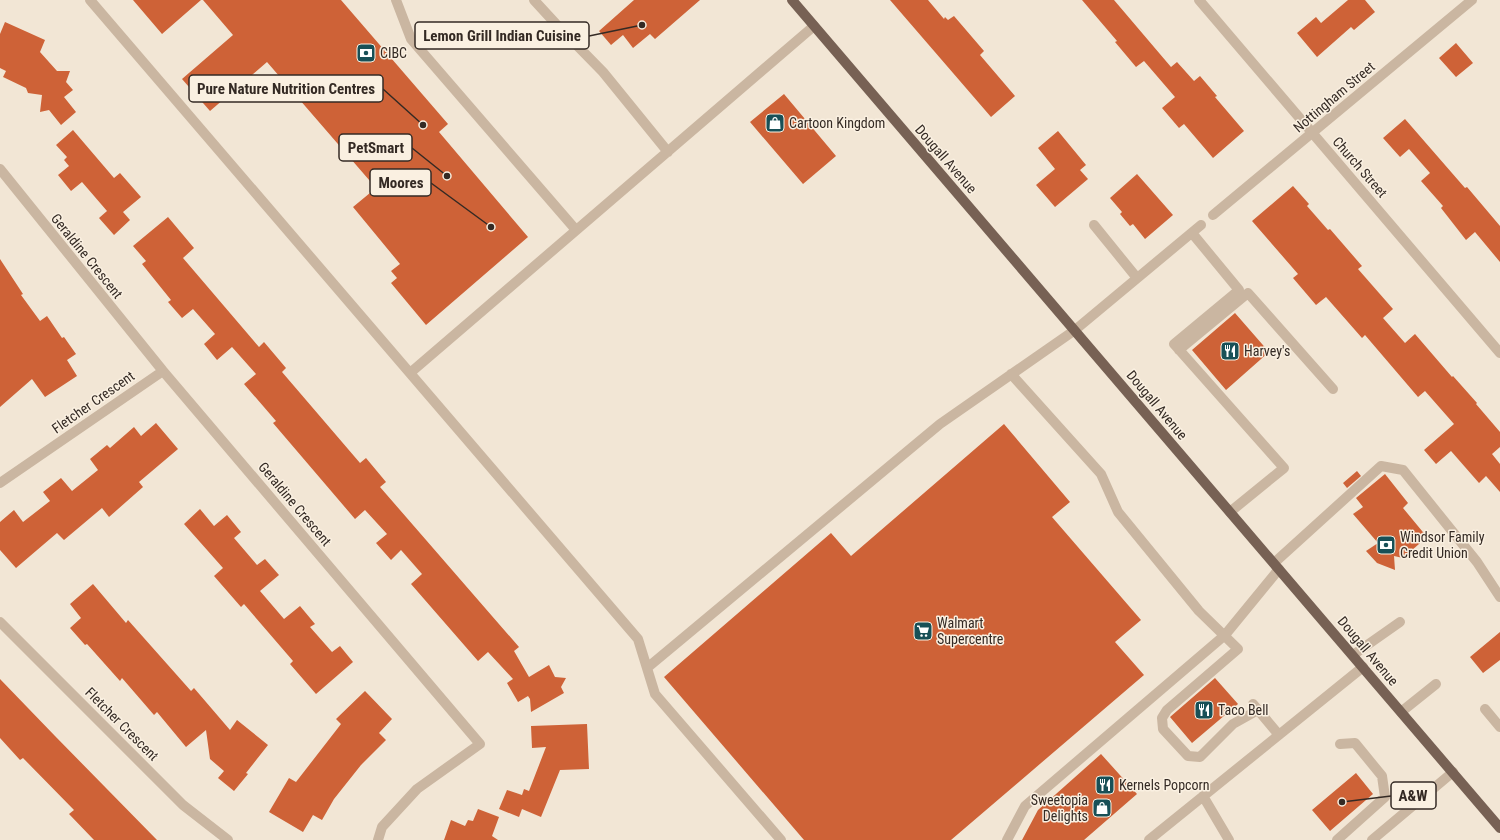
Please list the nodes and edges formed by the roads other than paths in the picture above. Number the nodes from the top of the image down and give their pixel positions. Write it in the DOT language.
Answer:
graph roads {
  1 [pos="90,0"];
  2 [pos="396,0"];
  3 [pos="534,0"];
  4 [pos="792,0"];
  5 [pos="1199,0"];
  6 [pos="1472,0"];
  7 [pos="814,26"];
  8 [pos="1312,133"];
  9 [pos="668,152"];
  10 [pos="0,169"];
  11 [pos="1214,214"];
  12 [pos="1094,225"];
  13 [pos="1201,225"];
  14 [pos="576,230"];
  15 [pos="1192,233"];
  16 [pos="1137,278"];
  17 [pos="1075,330"];
  18 [pos="1179,350"];
  19 [pos="1500,353"];
  20 [pos="162,371"];
  21 [pos="410,373"];
  22 [pos="1012,374"];
  23 [pos="1333,389"];
  24 [pos="0,483"];
  25 [pos="1230,512"];
  26 [pos="1276,566"];
  27 [pos="1500,597"];
  28 [pos="0,622"];
  29 [pos="1400,622"];
  30 [pos="1225,635"];
  31 [pos="1353,655"];
  32 [pos="1363,667"];
  33 [pos="647,668"];
  34 [pos="1436,684"];
  35 [pos="1484,709"];
  36 [pos="1401,712"];
  37 [pos="1500,727"];
  38 [pos="1279,735"];
  39 [pos="1340,744"];
  40 [pos="1453,772"];
  41 [pos="1203,796"];
  42 [pos="1499,825"];
  43 [pos="1383,836"];
  44 [pos="228,840"];
  45 [pos="378,840"];
  46 [pos="781,840"];
  47 [pos="1006,840"];
  48 [pos="1149,840"];
  49 [pos="1229,840"];
  50 [pos="1337,840"];
  51 [pos="1372,840"];
  1 -- 21 [label="street"];
  2 -- 14 [label="street"];
  3 -- 9 [label="street"];
  4 -- 7 [label="main road, Dougall Avenue"];
  5 -- 8 [label="street, Church Street"];
  6 -- 8 [label="street, Nottingham Street"];
  7 -- 9 [label="street"];
  7 -- 17 [label="main road, Dougall Avenue"];
  8 -- 11 [label="street, Nottingham Street"];
  8 -- 19 [label="street, Church Street"];
  9 -- 14 [label="street"];
  10 -- 20 [label="street, Geraldine Crescent"];
  12 -- 16 [label="street"];
  13 -- 15 [label="street"];
  14 -- 21 [label="street"];
  15 -- 16 [label="street"];
  15 -- 18 [label="street"];
  16 -- 17 [label="street"];
  17 -- 22 [label="street"];
  17 -- 25 [label="main road, Dougall Avenue"];
  18 -- 23 [label="street"];
  18 -- 25 [label="street"];
  20 -- 24 [label="street, Fletcher Crescent"];
  20 -- 45 [label="street, Geraldine Crescent"];
  21 -- 33 [label="street"];
  22 -- 30 [label="street"];
  22 -- 33 [label="street"];
  25 -- 26 [label="main road, Dougall Avenue"];
  26 -- 27 [label="street"];
  26 -- 30 [label="street"];
  26 -- 31 [label="main road, Dougall Avenue"];
  28 -- 44 [label="street, Fletcher Crescent"];
  29 -- 31 [label="street"];
  30 -- 38 [label="street"];
  30 -- 47 [label="street"];
  31 -- 32 [label="main road, Dougall Avenue"];
  32 -- 36 [label="main road, Dougall Avenue"];
  32 -- 38 [label="street"];
  33 -- 46 [label="street"];
  34 -- 36 [label="street"];
  35 -- 37 [label="street"];
  36 -- 40 [label="main road, Dougall Avenue"];
  38 -- 41 [label="street"];
  39 -- 50 [label="street"];
  40 -- 42 [label="main road, Dougall Avenue"];
  40 -- 43 [label="street"];
  41 -- 48 [label="street"];
  41 -- 49 [label="street"];
  43 -- 51 [label="street"];
}
